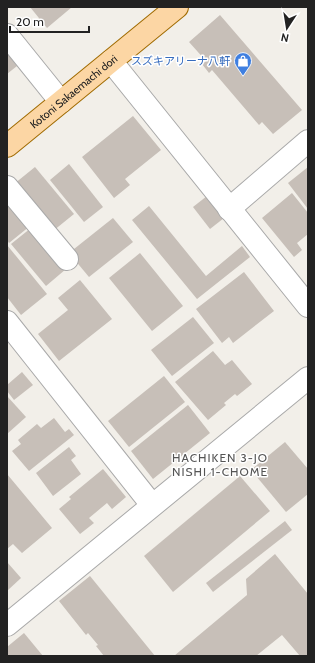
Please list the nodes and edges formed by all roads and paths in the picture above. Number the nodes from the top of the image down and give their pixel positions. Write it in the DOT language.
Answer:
graph roads {
  1 [pos="177,7"];
  2 [pos="7,35"];
  3 [pos="111,61"];
  4 [pos="61,102"];
  5 [pos="308,141"];
  6 [pos="7,146"];
  7 [pos="7,187"];
  8 [pos="229,209"];
  9 [pos="67,259"];
  10 [pos="308,306"];
  11 [pos="7,322"];
  12 [pos="308,378"];
  13 [pos="152,505"];
  14 [pos="7,625"];
  1 -- 3 [label="main road, Kotoni Sakaemachi dori"];
  2 -- 4 [label="street"];
  3 -- 4 [label="main road, Kotoni Sakaemachi dori"];
  3 -- 8 [label="street"];
  4 -- 6 [label="main road, Kotoni Sakaemachi dori"];
  5 -- 8 [label="street"];
  7 -- 9 [label="street"];
  8 -- 10 [label="street"];
  11 -- 13 [label="street"];
  12 -- 13 [label="street"];
  13 -- 14 [label="street"];
}
